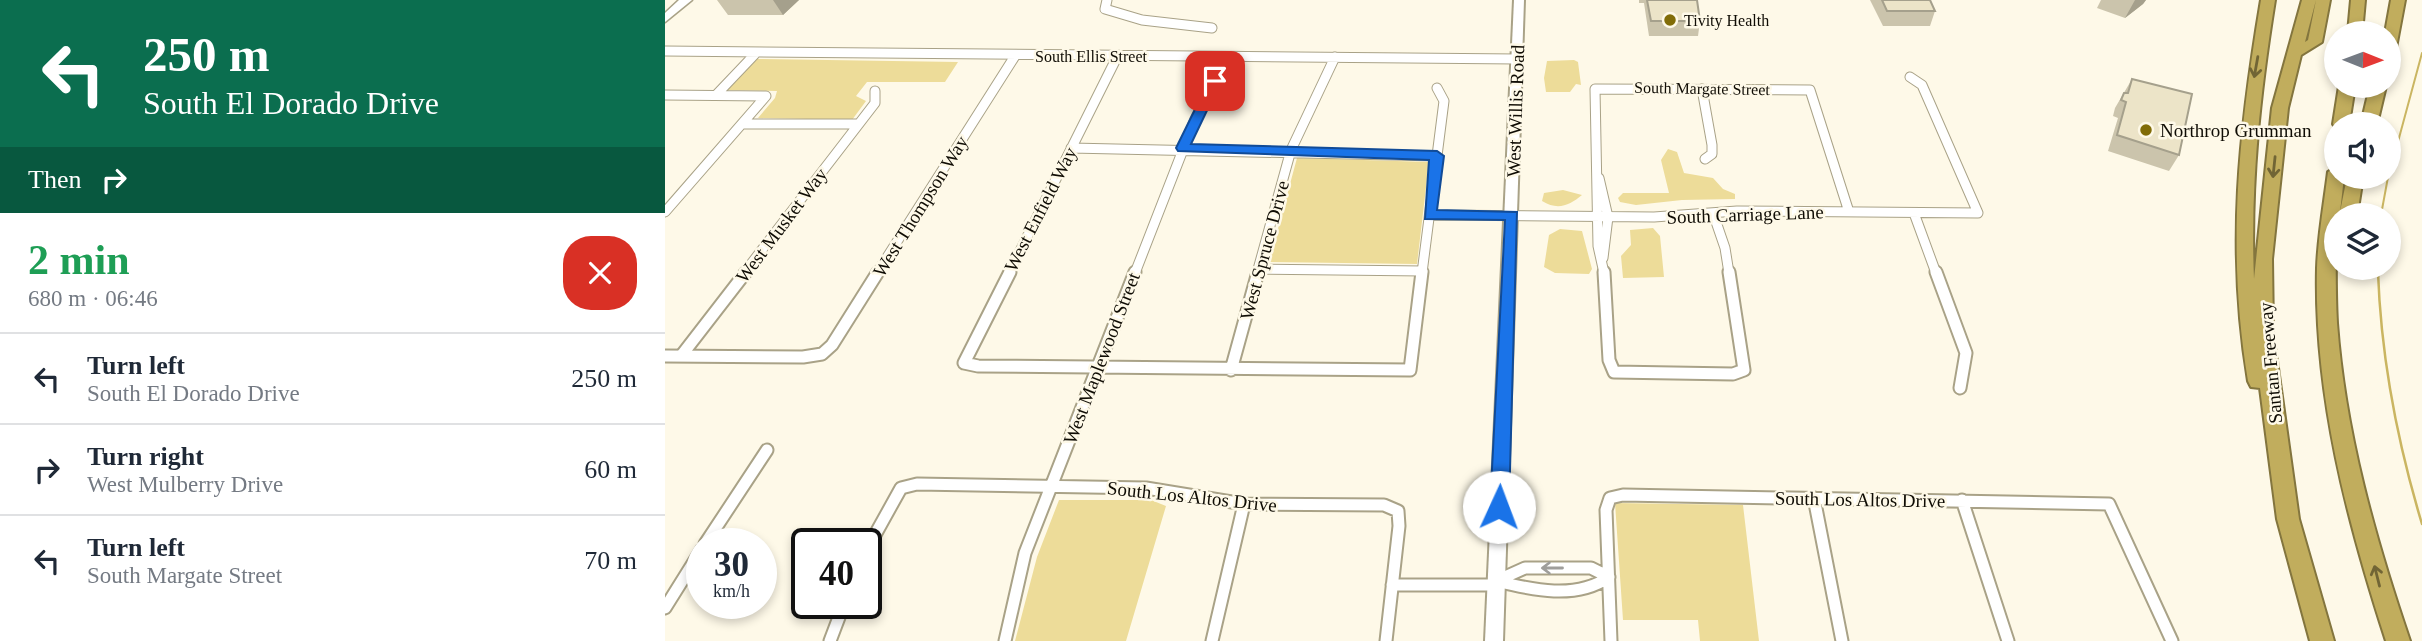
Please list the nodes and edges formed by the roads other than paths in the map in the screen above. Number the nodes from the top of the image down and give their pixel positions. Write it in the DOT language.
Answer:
graph roads {
  1 [pos="673,0"];
  2 [pos="686,0"];
  3 [pos="1107,0"];
  4 [pos="1519,0"];
  5 [pos="2268,0"];
  6 [pos="2309,0"];
  7 [pos="2323,0"];
  8 [pos="2349,0"];
  9 [pos="2358,0"];
  10 [pos="2398,0"];
  11 [pos="665,8"];
  12 [pos="665,19"];
  13 [pos="2353,21"];
  14 [pos="2356,21"];
  15 [pos="2394,21"];
  16 [pos="1212,28"];
  17 [pos="665,51"];
  18 [pos="757,52"];
  19 [pos="2297,52"];
  20 [pos="1118,55"];
  21 [pos="1014,56"];
  22 [pos="1335,57"];
  23 [pos="1517,59"];
  24 [pos="1910,77"];
  25 [pos="1215,81"];
  26 [pos="1437,88"];
  27 [pos="1702,89"];
  28 [pos="874,91"];
  29 [pos="717,94"];
  30 [pos="665,95"];
  31 [pos="744,124"];
  32 [pos="858,124"];
  33 [pos="1071,148"];
  34 [pos="1183,148"];
  35 [pos="1290,150"];
  36 [pos="1437,156"];
  37 [pos="1705,159"];
  38 [pos="2334,189"];
  39 [pos="665,212"];
  40 [pos="1850,212"];
  41 [pos="1713,213"];
  42 [pos="1914,213"];
  43 [pos="1430,215"];
  44 [pos="1512,215"];
  45 [pos="1602,217"];
  46 [pos="1258,269"];
  47 [pos="1423,271"];
  48 [pos="2338,280"];
  49 [pos="665,356"];
  50 [pos="681,356"];
  51 [pos="1098,367"];
  52 [pos="2333,368"];
  53 [pos="1231,370"];
  54 [pos="1960,388"];
  55 [pos="767,450"];
  56 [pos="1051,486"];
  57 [pos="1814,498"];
  58 [pos="1962,500"];
  59 [pos="1244,505"];
  60 [pos="2288,519"];
  61 [pos="716,528"];
  62 [pos="877,528"];
  63 [pos="686,575"];
  64 [pos="1609,577"];
  65 [pos="1496,583"];
  66 [pos="1392,584"];
  67 [pos="665,608"];
  68 [pos="838,619"];
  69 [pos="830,641"];
  70 [pos="1005,641"];
  71 [pos="1212,641"];
  72 [pos="1386,641"];
  73 [pos="1494,641"];
  74 [pos="1611,641"];
  75 [pos="1842,641"];
  76 [pos="2007,641"];
  77 [pos="2172,641"];
  78 [pos="2322,641"];
  79 [pos="2398,641"];
  1 -- 11 [label="main road"];
  2 -- 12 [label="main road"];
  3 -- 16 [label="street"];
  4 -- 23 [label="street, West Willis Road"];
  5 -- 60 [label="highway, one-way"];
  6 -- 19 [label="highway, Santan Freeway"];
  7 -- 19 [label="highway"];
  8 -- 13 [label="highway"];
  9 -- 14 [label="highway"];
  10 -- 15 [label="highway"];
  17 -- 18 [label="street, South Ellis Street"];
  18 -- 21 [label="street, South Ellis Street"];
  18 -- 29 [label="street"];
  19 -- 60 [label="highway, Santan Freeway, one-way"];
  20 -- 21 [label="street, South Ellis Street"];
  20 -- 22 [label="street, South Ellis Street"];
  20 -- 33 [label="street, West Enfield Way"];
  21 -- 50 [label="street, West Thompson Way"];
  22 -- 23 [label="street, South Ellis Street"];
  22 -- 35 [label="street, West Spruce Drive"];
  23 -- 44 [label="street, West Willis Road"];
  24 -- 42 [label="street, South Carriage Lane"];
  25 -- 34 [label="street, West Maplewood Street"];
  26 -- 36 [label="street"];
  27 -- 37 [label="street"];
  27 -- 40 [label="street, South Margate Street"];
  27 -- 45 [label="street, South Margate Street"];
  28 -- 32 [label="street, West Musket Way"];
  29 -- 30 [label="street"];
  29 -- 31 [label="street"];
  31 -- 32 [label="street"];
  31 -- 39 [label="street"];
  32 -- 50 [label="street, West Musket Way"];
  33 -- 34 [label="street"];
  33 -- 51 [label="street, West Enfield Way"];
  34 -- 35 [label="street"];
  34 -- 51 [label="street, West Maplewood Street"];
  35 -- 36 [label="street"];
  35 -- 46 [label="street, West Spruce Drive"];
  36 -- 43 [label="street"];
  38 -- 52 [label="highway"];
  40 -- 41 [label="street, South Carriage Lane"];
  40 -- 42 [label="street, South Carriage Lane"];
  41 -- 45 [label="street, South Carriage Lane"];
  41 -- 45 [label="street"];
  42 -- 54 [label="street"];
  43 -- 44 [label="street, South Carriage Lane"];
  43 -- 47 [label="street"];
  44 -- 45 [label="street, South Carriage Lane"];
  44 -- 65 [label="street, West Willis Road"];
  46 -- 47 [label="street"];
  46 -- 53 [label="street, West Spruce Drive"];
  47 -- 53 [label="street"];
  48 -- 52 [label="highway"];
  49 -- 50 [label="street"];
  51 -- 53 [label="street"];
  51 -- 56 [label="street, West Maplewood Street"];
  79 -- 52 [label="highway, one-way"];
  55 -- 61 [label="street"];
  56 -- 59 [label="street, South Los Altos Drive"];
  56 -- 62 [label="street, South Los Altos Drive"];
  56 -- 70 [label="street, West Maplewood Street"];
  57 -- 58 [label="street, South Los Altos Drive"];
  57 -- 64 [label="street, South Los Altos Drive"];
  57 -- 75 [label="street"];
  58 -- 76 [label="street"];
  58 -- 77 [label="street, South Los Altos Drive"];
  59 -- 66 [label="street, South Los Altos Drive"];
  59 -- 71 [label="street"];
  60 -- 78 [label="highway, Santan Freeway"];
  63 -- 67 [label="street"];
  64 -- 65 [label="street"];
  64 -- 65 [label="street, one-way"];
  64 -- 74 [label="street"];
  65 -- 66 [label="street"];
  65 -- 73 [label="street, West Willis Road"];
  66 -- 72 [label="street"];
  68 -- 69 [label="street"];
}
